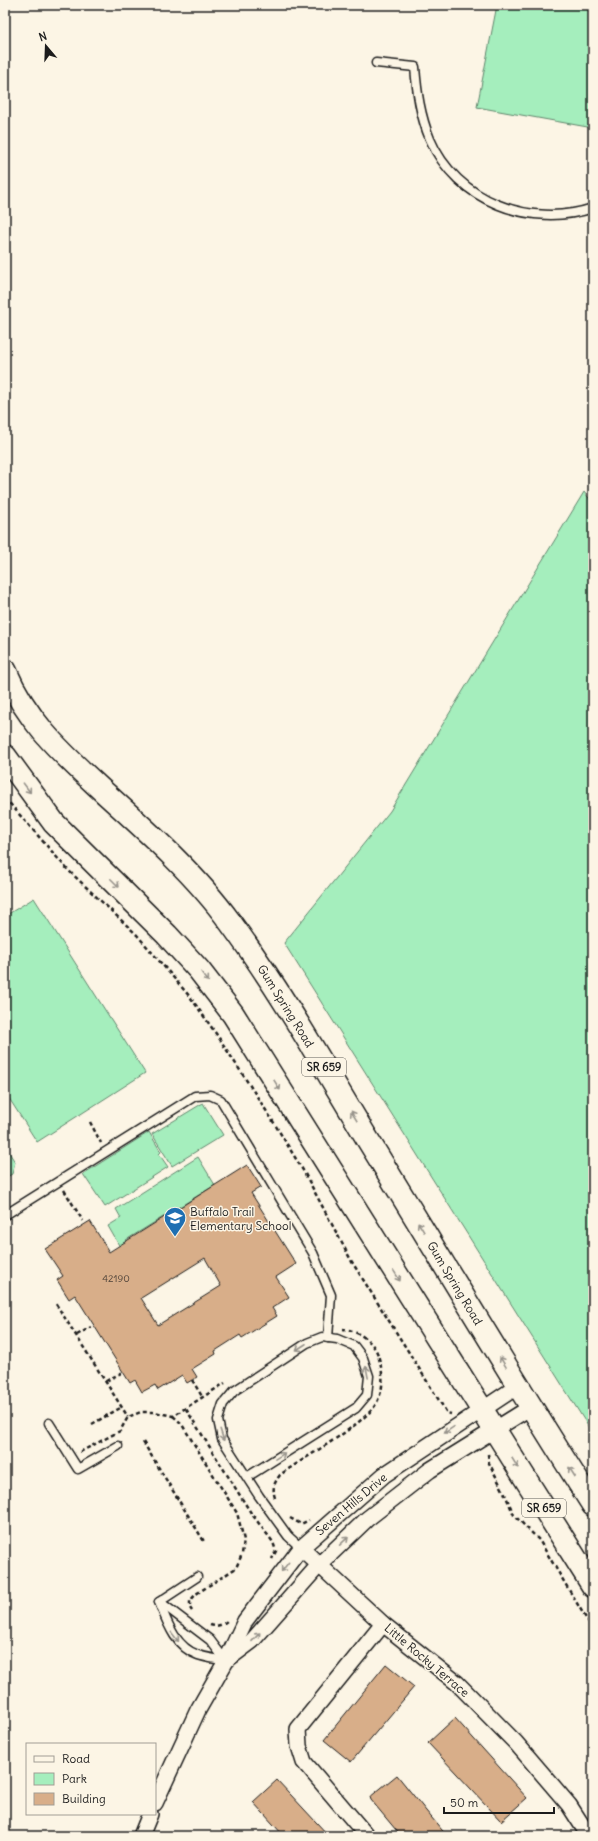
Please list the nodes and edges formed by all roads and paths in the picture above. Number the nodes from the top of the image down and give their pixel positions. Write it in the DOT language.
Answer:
graph roads {
  1 [pos="376,63"];
  2 [pos="593,208"];
  3 [pos="5,670"];
  4 [pos="5,756"];
  5 [pos="5,798"];
  6 [pos="90,1122"];
  7 [pos="106,1151"];
  8 [pos="58,1181"];
  9 [pos="5,1215"];
  10 [pos="83,1221"];
  11 [pos="56,1304"];
  12 [pos="91,1327"];
  13 [pos="77,1335"];
  14 [pos="328,1338"];
  15 [pos="123,1372"];
  16 [pos="192,1380"];
  17 [pos="106,1381"];
  18 [pos="518,1386"];
  19 [pos="203,1398"];
  20 [pos="122,1407"];
  21 [pos="531,1408"];
  22 [pos="482,1410"];
  23 [pos="173,1416"];
  24 [pos="128,1417"];
  25 [pos="462,1422"];
  26 [pos="49,1423"];
  27 [pos="92,1424"];
  28 [pos="486,1435"];
  29 [pos="143,1442"];
  30 [pos="118,1446"];
  31 [pos="80,1452"];
  32 [pos="247,1477"];
  33 [pos="593,1505"];
  34 [pos="205,1543"];
  35 [pos="301,1548"];
  36 [pos="272,1561"];
  37 [pos="319,1565"];
  38 [pos="197,1577"];
  39 [pos="593,1586"];
  40 [pos="159,1602"];
  41 [pos="192,1613"];
  42 [pos="232,1616"];
  43 [pos="204,1622"];
  44 [pos="383,1624"];
  45 [pos="593,1630"];
  46 [pos="226,1661"];
  47 [pos="156,1801"];
  48 [pos="150,1815"];
  49 [pos="141,1836"];
  50 [pos="367,1836"];
  51 [pos="590,1836"];
  1 -- 2 [label="lane"];
  18 -- 3 [label="main road, Gum Spring Road / SR 659, one-way"];
  4 -- 22 [label="main road, SR 659, one-way"];
  5 -- 25 [label="path"];
  6 -- 7 [label="path"];
  7 -- 8 [label="lane"];
  7 -- 14 [label="lane"];
  8 -- 9 [label="lane"];
  8 -- 10 [label="path"];
  11 -- 13 [label="path"];
  12 -- 13 [label="path"];
  13 -- 17 [label="path"];
  14 -- 32 [label="lane, one-way"];
  32 -- 14 [label="lane, one-way"];
  15 -- 17 [label="path"];
  16 -- 19 [label="path"];
  17 -- 20 [label="path"];
  18 -- 21 [label="main road, Gum Spring Road / SR 659"];
  18 -- 22 [label="street, Seven Hills Drive"];
  20 -- 24 [label="path"];
  20 -- 27 [label="path"];
  21 -- 28 [label="street, Seven Hills Drive"];
  33 -- 21 [label="main road, Gum Spring Road / SR 659, one-way"];
  22 -- 25 [label="street, Seven Hills Drive"];
  22 -- 28 [label="main road, SR 659"];
  23 -- 24 [label="path"];
  23 -- 36 [label="path"];
  23 -- 41 [label="path"];
  24 -- 31 [label="path"];
  25 -- 35 [label="street, Seven Hills Drive, one-way"];
  26 -- 30 [label="lane"];
  37 -- 28 [label="street, Seven Hills Drive, one-way"];
  28 -- 39 [label="main road, SR 659, one-way"];
  28 -- 45 [label="path"];
  29 -- 34 [label="path"];
  32 -- 35 [label="lane"];
  35 -- 37 [label="street, Little Rocky Terrace"];
  35 -- 46 [label="street, Seven Hills Drive, one-way"];
  37 -- 44 [label="street, Little Rocky Terrace"];
  46 -- 37 [label="street, Seven Hills Drive, one-way"];
  38 -- 40 [label="lane"];
  40 -- 46 [label="lane"];
  40 -- 46 [label="lane, one-way"];
  42 -- 43 [label="path"];
  44 -- 50 [label="street"];
  44 -- 51 [label="street, Little Rocky Terrace"];
  46 -- 47 [label="street, Seven Hills Drive"];
  48 -- 49 [label="street"];
}
